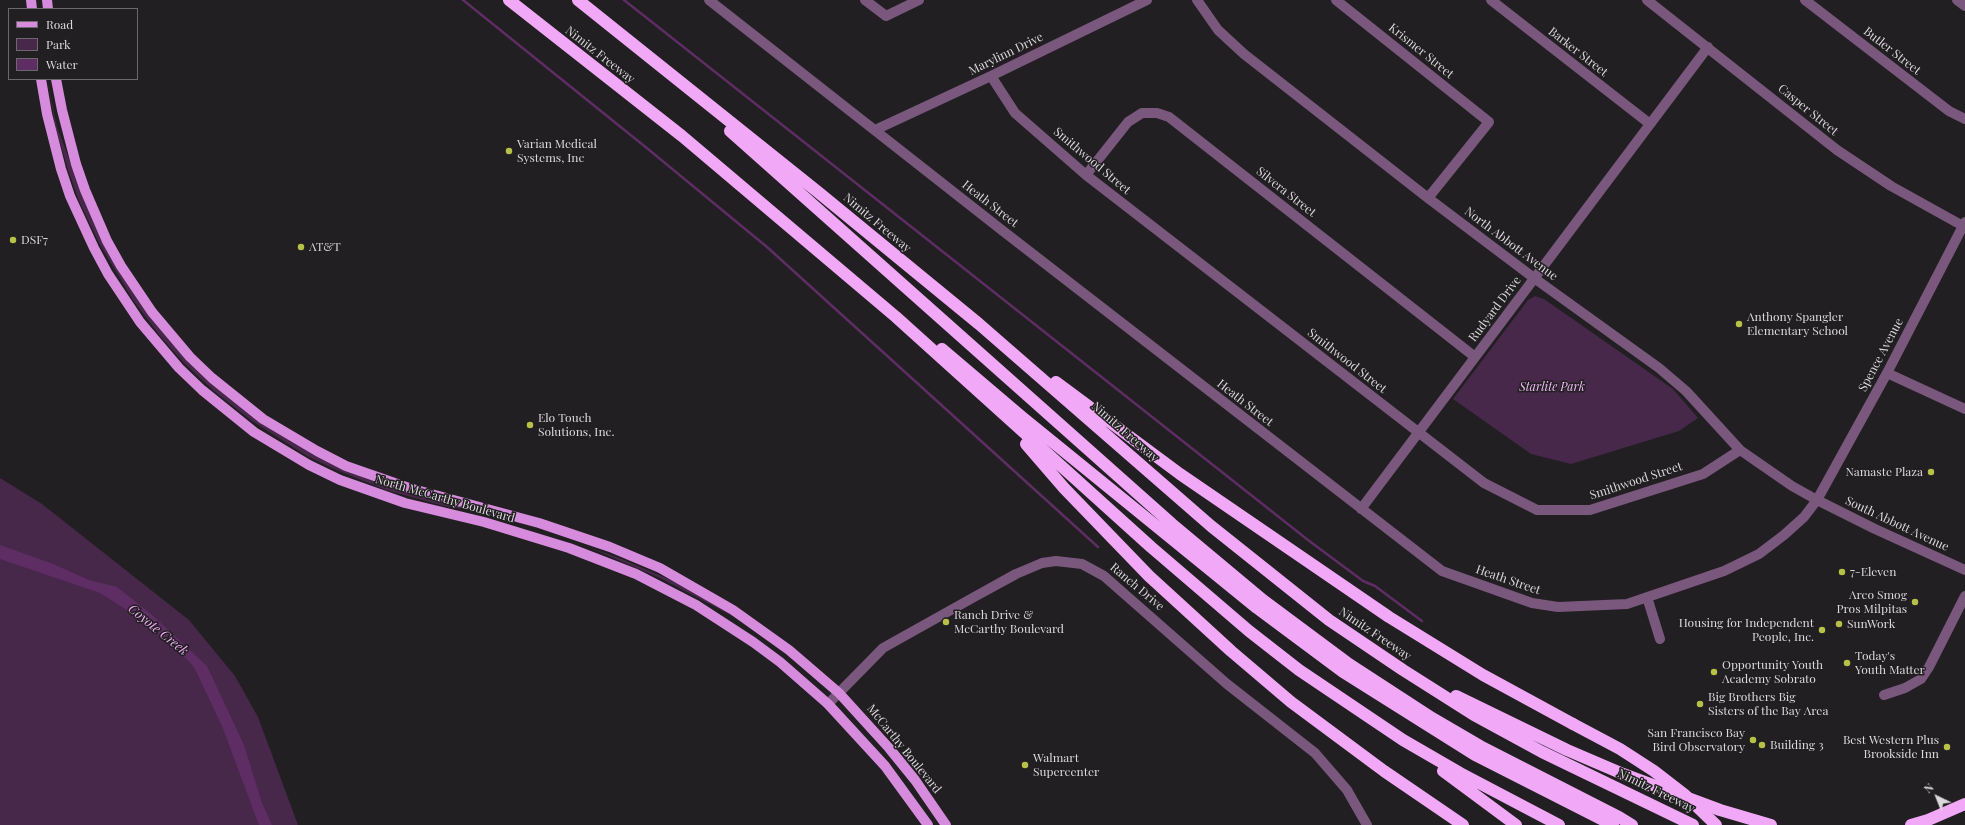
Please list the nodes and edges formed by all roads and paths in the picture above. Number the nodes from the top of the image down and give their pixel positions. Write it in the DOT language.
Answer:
graph roads {
  1 [pos="509,0"];
  2 [pos="578,0"];
  3 [pos="709,0"];
  4 [pos="865,0"];
  5 [pos="919,0"];
  6 [pos="1147,0"];
  7 [pos="1197,0"];
  8 [pos="1336,0"];
  9 [pos="1491,0"];
  10 [pos="1647,0"];
  11 [pos="1805,0"];
  12 [pos="1957,0"];
  13 [pos="1965,6"];
  14 [pos="616,30"];
  15 [pos="1708,47"];
  16 [pos="991,76"];
  17 [pos="41,80"];
  18 [pos="56,80"];
  19 [pos="1965,119"];
  20 [pos="1650,124"];
  21 [pos="875,130"];
  22 [pos="682,136"];
  23 [pos="1086,175"];
  24 [pos="1428,198"];
  25 [pos="1964,224"];
  26 [pos="1534,278"];
  27 [pos="979,324"];
  28 [pos="1475,357"];
  29 [pos="1887,373"];
  30 [pos="987,400"];
  31 [pos="1965,409"];
  32 [pos="1418,433"];
  33 [pos="1740,450"];
  34 [pos="1817,500"];
  35 [pos="1361,509"];
  36 [pos="1965,570"];
  37 [pos="1965,596"];
  38 [pos="1647,597"];
  39 [pos="1660,639"];
  40 [pos="1403,670"];
  41 [pos="839,693"];
  42 [pos="1884,695"];
  43 [pos="828,704"];
  44 [pos="1403,740"];
  45 [pos="1581,804"];
  46 [pos="1965,804"];
  47 [pos="928,825"];
  48 [pos="946,825"];
  49 [pos="1367,825"];
  50 [pos="1463,825"];
  51 [pos="1516,825"];
  52 [pos="1559,825"];
  53 [pos="1613,825"];
  54 [pos="1632,825"];
  55 [pos="1693,825"];
  56 [pos="1716,825"];
  57 [pos="1771,825"];
  58 [pos="1911,825"];
  1 -- 22 [label="highway, Nimitz Freeway"];
  2 -- 14 [label="highway, Nimitz Freeway"];
  3 -- 21 [label="street, Heath Street"];
  4 -- 5 [label="street"];
  6 -- 16 [label="street, Marylinn Drive"];
  7 -- 24 [label="street, North Abbott Avenue"];
  8 -- 24 [label="street, Krismer Street"];
  9 -- 20 [label="street, Barker Street"];
  10 -- 15 [label="street, Casper Street"];
  11 -- 19 [label="street, Butler Street"];
  12 -- 13 [label="street"];
  14 -- 27 [label="highway, Nimitz Freeway"];
  14 -- 45 [label="highway"];
  15 -- 20 [label="street, Rudyard Drive"];
  15 -- 25 [label="street, Casper Street"];
  16 -- 21 [label="street, Marylinn Drive"];
  16 -- 23 [label="street, Smithwood Street"];
  17 -- 43 [label="main road, North McCarthy Boulevard"];
  18 -- 41 [label="main road, North McCarthy Boulevard"];
  20 -- 26 [label="street, Rudyard Drive"];
  21 -- 35 [label="street, Heath Street"];
  22 -- 30 [label="highway, Nimitz Freeway"];
  22 -- 45 [label="highway"];
  23 -- 28 [label="street, Silvera Street"];
  23 -- 32 [label="street, Smithwood Street"];
  24 -- 26 [label="street, North Abbott Avenue"];
  25 -- 29 [label="street, Spence Avenue"];
  26 -- 28 [label="street, Rudyard Drive"];
  26 -- 33 [label="street, North Abbott Avenue"];
  27 -- 40 [label="highway, Nimitz Freeway"];
  27 -- 56 [label="highway, bridge"];
  28 -- 32 [label="street, Rudyard Drive"];
  29 -- 31 [label="street"];
  29 -- 34 [label="street, Spence Avenue"];
  30 -- 44 [label="highway, Nimitz Freeway"];
  30 -- 50 [label="highway"];
  32 -- 33 [label="street, Smithwood Street"];
  32 -- 35 [label="street, Rudyard Drive"];
  33 -- 34 [label="street, North Abbott Avenue"];
  34 -- 36 [label="street, South Abbott Avenue"];
  34 -- 38 [label="street, Heath Street"];
  35 -- 38 [label="street, Heath Street"];
  37 -- 42 [label="street"];
  38 -- 39 [label="street"];
  40 -- 55 [label="highway, Nimitz Freeway"];
  40 -- 57 [label="highway"];
  41 -- 43 [label="street, Ranch Drive"];
  41 -- 48 [label="main road, McCarthy Boulevard"];
  41 -- 49 [label="street, Ranch Drive"];
  43 -- 47 [label="main road"];
  44 -- 51 [label="highway"];
  44 -- 52 [label="highway, Nimitz Freeway"];
  45 -- 53 [label="highway"];
  45 -- 54 [label="highway"];
  46 -- 58 [label="highway"];
}
